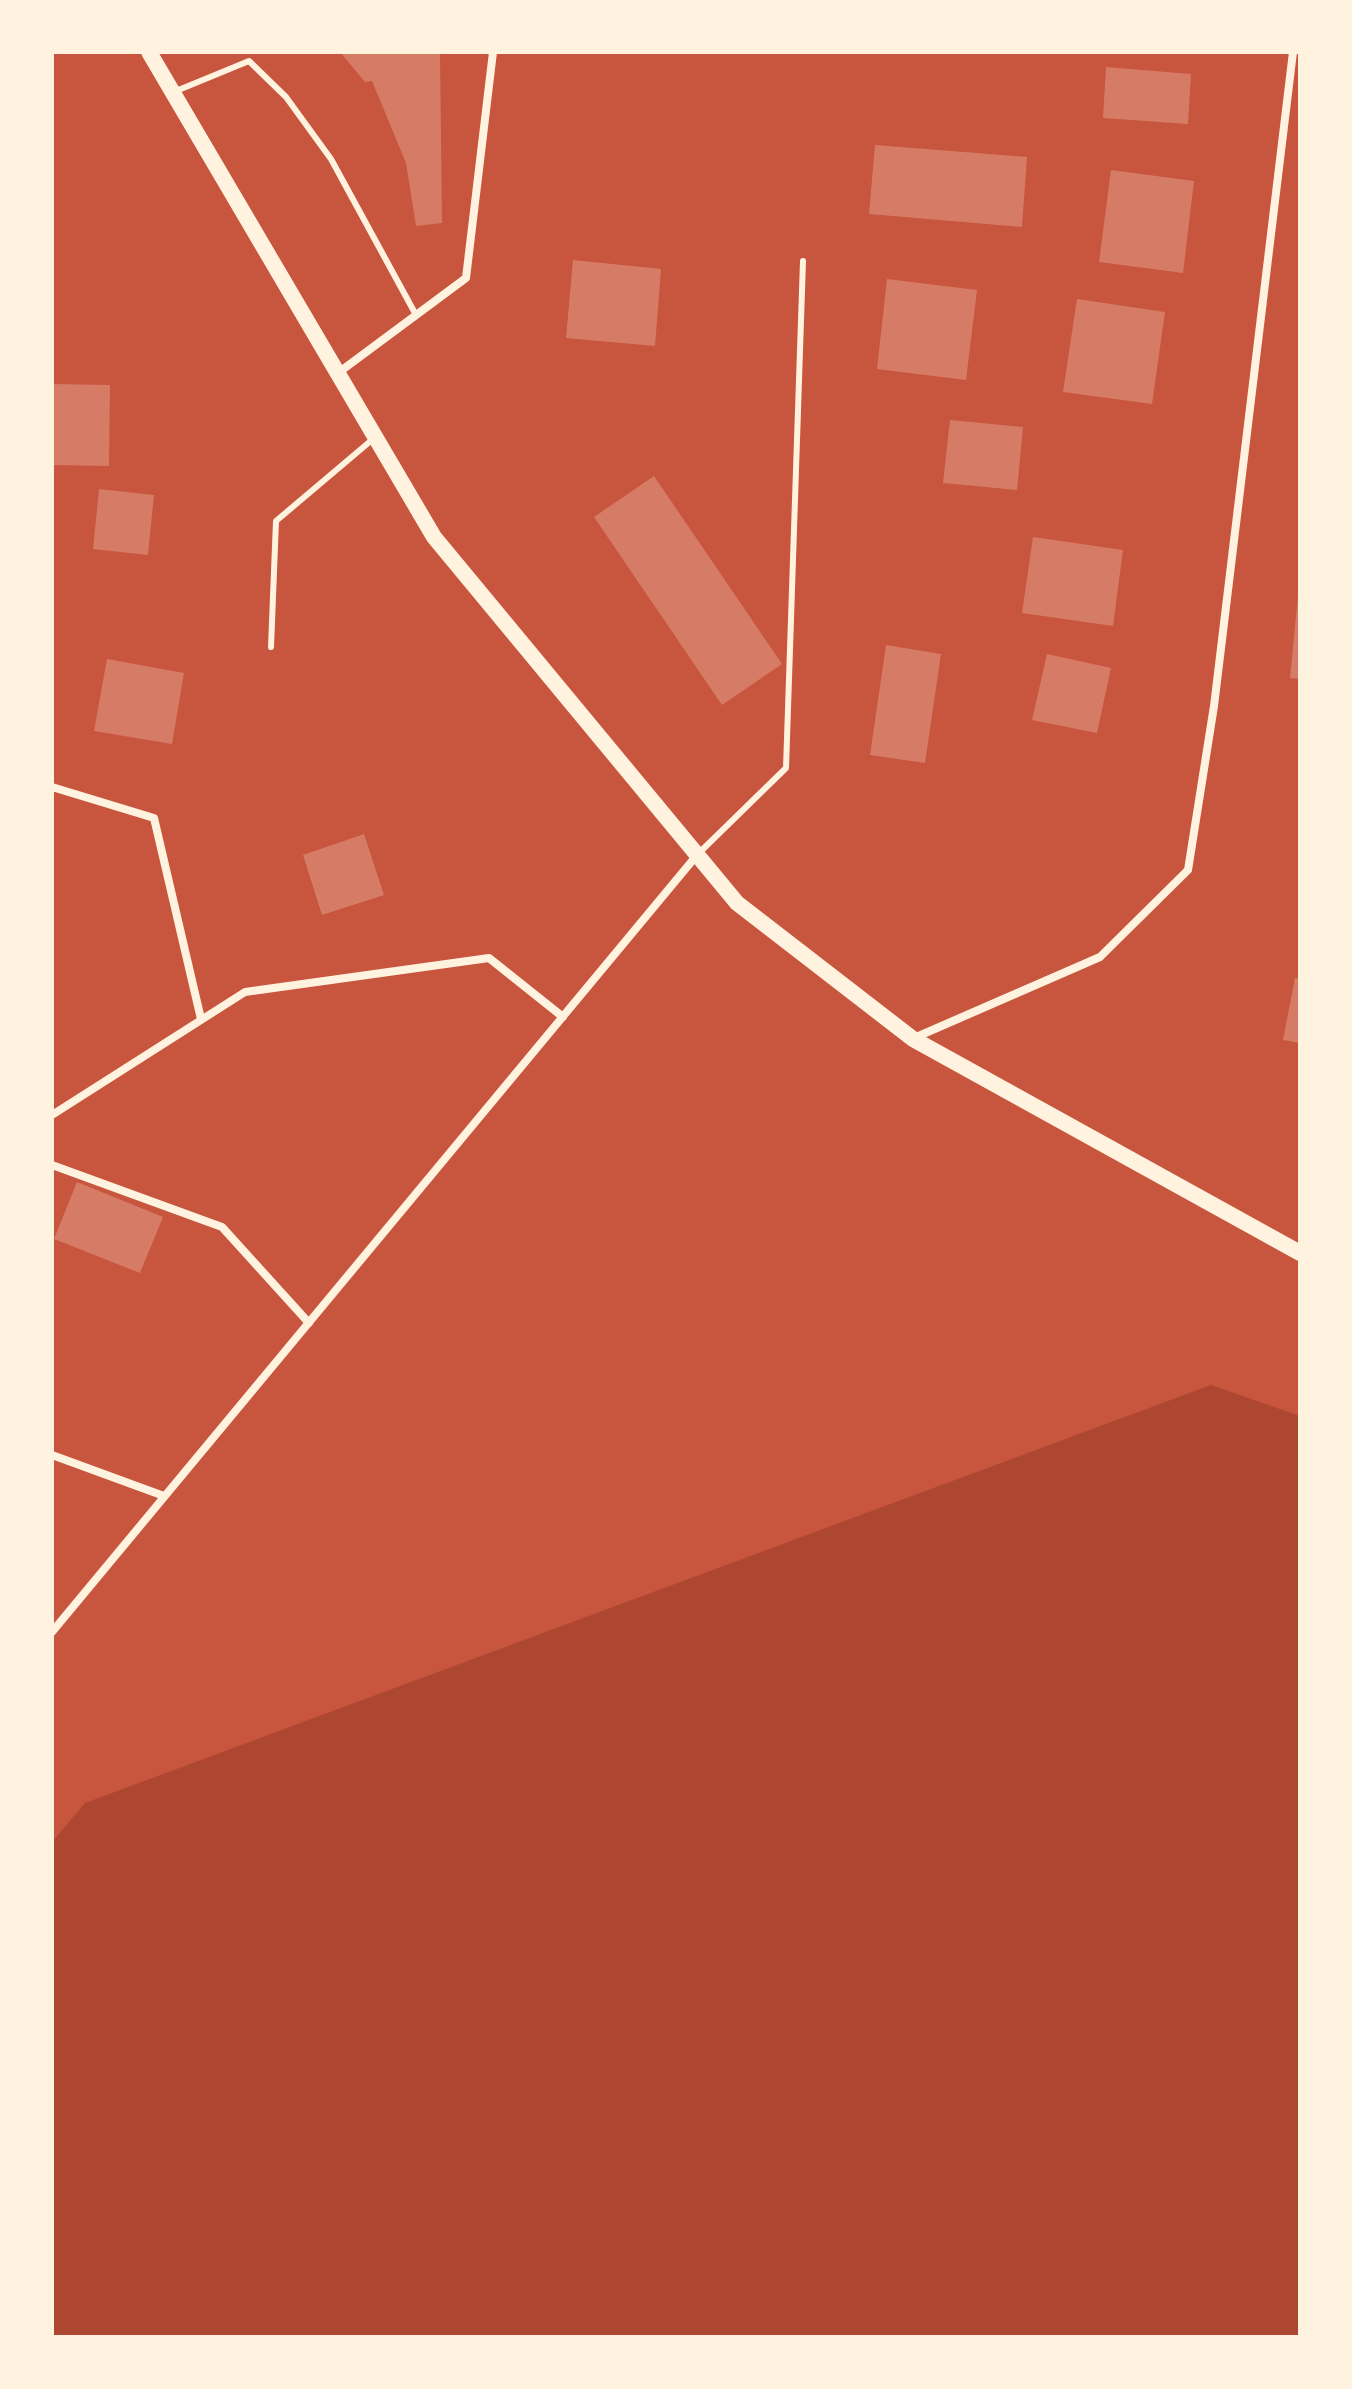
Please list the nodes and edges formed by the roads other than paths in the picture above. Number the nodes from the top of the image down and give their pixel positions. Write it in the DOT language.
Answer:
graph roads {
  1 [pos="149,52"];
  2 [pos="493,52"];
  3 [pos="1293,52"];
  4 [pos="173,93"];
  5 [pos="803,261"];
  6 [pos="416,315"];
  7 [pos="338,373"];
  8 [pos="375,437"];
  9 [pos="271,647"];
  10 [pos="52,787"];
  11 [pos="698,855"];
  12 [pos="563,1017"];
  13 [pos="201,1019"];
  14 [pos="913,1039"];
  15 [pos="52,1115"];
  16 [pos="52,1165"];
  17 [pos="1300,1253"];
  18 [pos="309,1323"];
  19 [pos="52,1455"];
  20 [pos="164,1496"];
  21 [pos="52,1632"];
  1 -- 4 [label="main road"];
  2 -- 6 [label="street"];
  3 -- 14 [label="street"];
  4 -- 6 [label="lane"];
  4 -- 7 [label="main road"];
  5 -- 11 [label="lane"];
  6 -- 7 [label="street"];
  7 -- 8 [label="main road"];
  8 -- 9 [label="lane"];
  8 -- 11 [label="main road"];
  10 -- 13 [label="street"];
  11 -- 12 [label="street"];
  11 -- 14 [label="main road"];
  12 -- 13 [label="street"];
  12 -- 18 [label="street"];
  13 -- 15 [label="street"];
  14 -- 17 [label="main road"];
  16 -- 18 [label="street"];
  18 -- 20 [label="street"];
  19 -- 20 [label="street"];
  20 -- 21 [label="street"];
}
